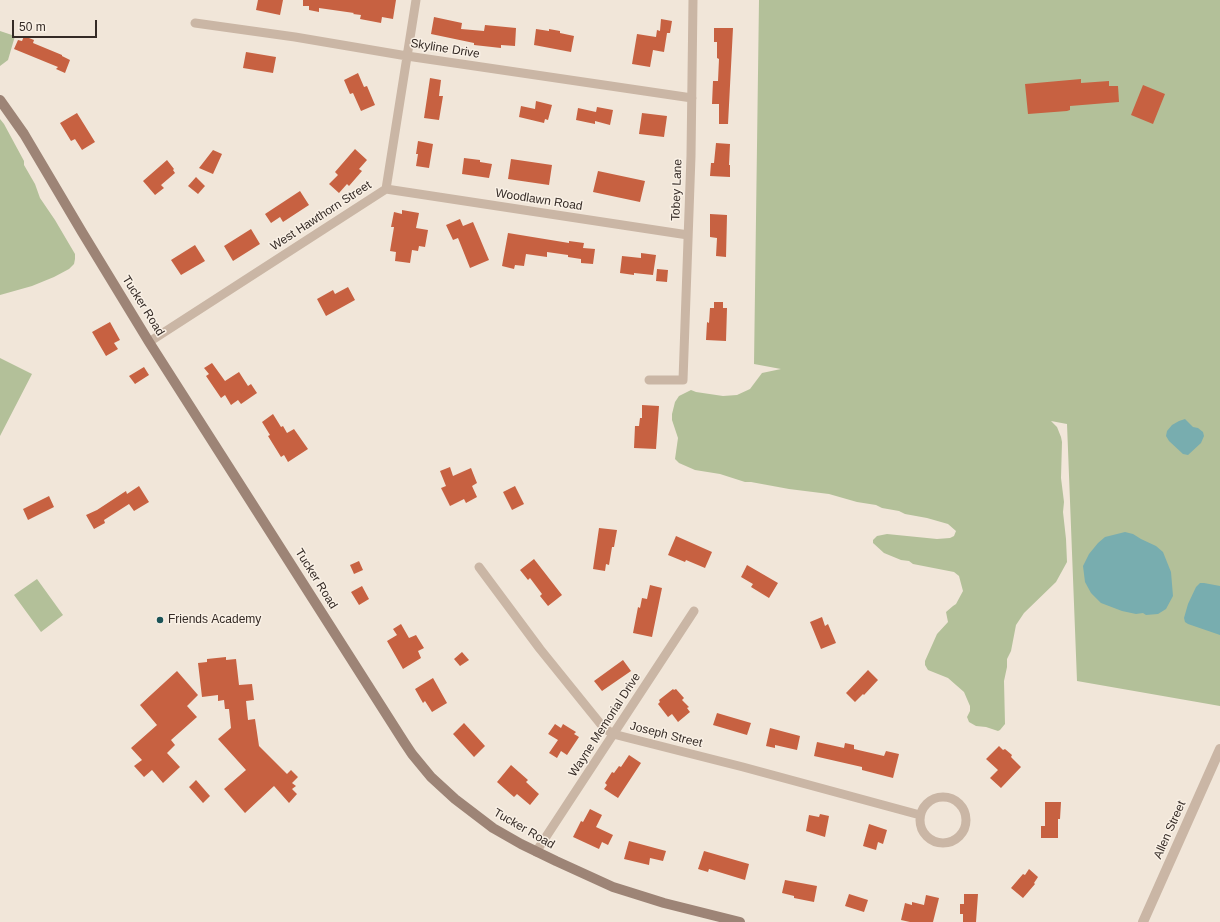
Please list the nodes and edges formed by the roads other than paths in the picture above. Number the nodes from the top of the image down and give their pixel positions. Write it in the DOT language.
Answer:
graph roads {
  1 [pos="416,0"];
  2 [pos="693,0"];
  3 [pos="195,23"];
  4 [pos="407,56"];
  5 [pos="692,98"];
  6 [pos="0,100"];
  7 [pos="386,189"];
  8 [pos="688,235"];
  9 [pos="149,342"];
  10 [pos="649,380"];
  11 [pos="480,567"];
  12 [pos="694,611"];
  13 [pos="613,734"];
  14 [pos="1219,754"];
  15 [pos="920,815"];
  16 [pos="536,852"];
  17 [pos="740,922"];
  18 [pos="1143,922"];
  1 -- 4 [label="street, West Hawthorn Street"];
  2 -- 5 [label="street, Tobey Lane"];
  3 -- 4 [label="street, Skyline Drive"];
  4 -- 5 [label="street, Skyline Drive"];
  4 -- 7 [label="street, West Hawthorn Street"];
  5 -- 8 [label="street, Tobey Lane"];
  6 -- 9 [label="main road, Tucker Road"];
  7 -- 8 [label="street, Woodlawn Road"];
  7 -- 9 [label="street, West Hawthorn Street"];
  8 -- 10 [label="street, Tobey Lane"];
  9 -- 16 [label="main road, Tucker Road"];
  11 -- 13 [label="street, Joseph Street"];
  12 -- 13 [label="street, Wayne Memorial Drive"];
  13 -- 15 [label="street, Joseph Street"];
  13 -- 16 [label="street, Wayne Memorial Drive"];
  14 -- 18 [label="street, Allen Street"];
  15 -- 15 [label="street"];
  16 -- 17 [label="main road, Tucker Road"];
}
